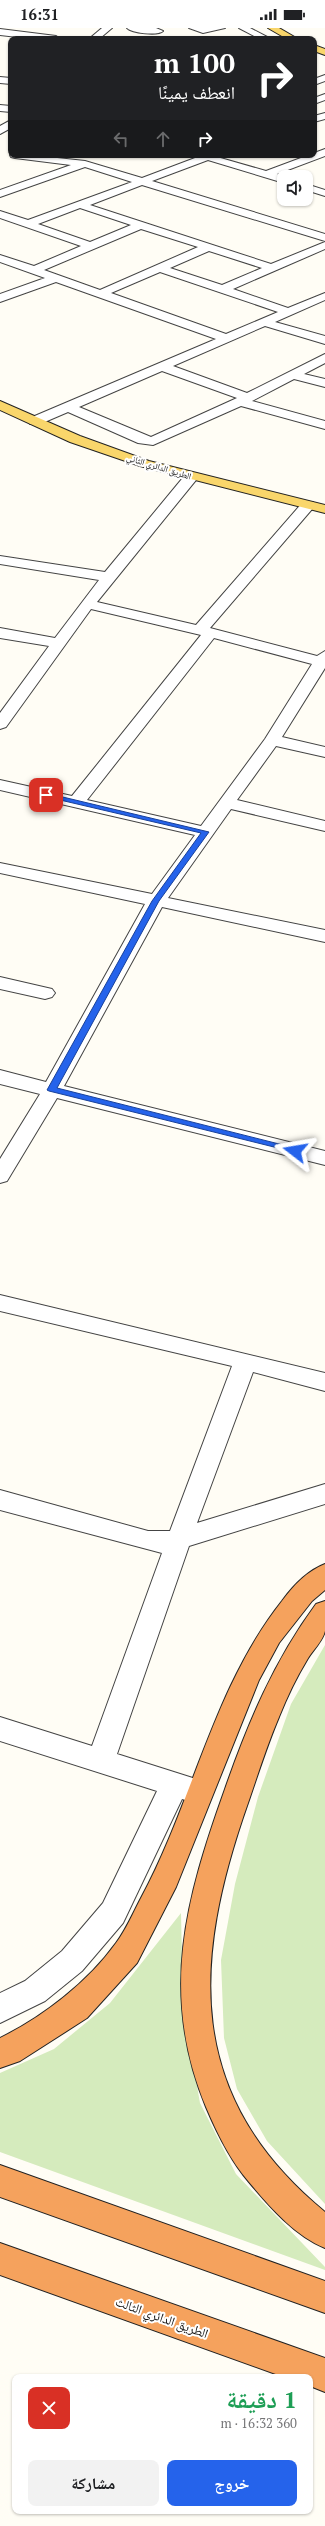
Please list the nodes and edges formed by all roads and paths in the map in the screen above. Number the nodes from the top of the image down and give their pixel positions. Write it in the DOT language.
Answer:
graph roads {
  1 [pos="108,28"];
  2 [pos="131,28"];
  3 [pos="192,28"];
  4 [pos="221,28"];
  5 [pos="242,28"];
  6 [pos="272,28"];
  7 [pos="288,28"];
  8 [pos="158,33"];
  9 [pos="2,34"];
  10 [pos="24,36"];
  11 [pos="97,36"];
  12 [pos="260,36"];
  13 [pos="295,36"];
  14 [pos="297,36"];
  15 [pos="40,158"];
  16 [pos="100,158"];
  17 [pos="205,158"];
  18 [pos="216,158"];
  19 [pos="309,158"];
  20 [pos="85,164"];
  21 [pos="266,175"];
  22 [pos="277,178"];
  23 [pos="147,181"];
  24 [pos="313,189"];
  25 [pos="325,193"];
  26 [pos="0,194"];
  27 [pos="80,205"];
  28 [pos="0,214"];
  29 [pos="28,224"];
  30 [pos="141,225"];
  31 [pos="325,238"];
  32 [pos="325,245"];
  33 [pos="90,246"];
  34 [pos="209,247"];
  35 [pos="0,258"];
  36 [pos="159,268"];
  37 [pos="272,268"];
  38 [pos="34,270"];
  39 [pos="56,278"];
  40 [pos="221,290"];
  41 [pos="100,294"];
  42 [pos="325,296"];
  43 [pos="0,298"];
  44 [pos="289,312"];
  45 [pos="266,323"];
  46 [pos="228,339"];
  47 [pos="325,340"];
  48 [pos="325,358"];
  49 [pos="164,367"];
  50 [pos="294,375"];
  51 [pos="325,383"];
  52 [pos="245,400"];
  53 [pos="0,405"];
  54 [pos="68,407"];
  55 [pos="35,421"];
  56 [pos="325,425"];
  57 [pos="191,477"];
  58 [pos="308,505"];
  59 [pos="325,508"];
  60 [pos="0,560"];
  61 [pos="109,577"];
  62 [pos="87,604"];
  63 [pos="205,631"];
  64 [pos="0,633"];
  65 [pos="58,643"];
  66 [pos="324,660"];
  67 [pos="0,724"];
  68 [pos="272,740"];
  69 [pos="325,752"];
  70 [pos="0,785"];
  71 [pos="76,802"];
  72 [pos="226,803"];
  73 [pos="325,826"];
  74 [pos="205,832"];
  75 [pos="0,868"];
  76 [pos="156,901"];
  77 [pos="325,936"];
  78 [pos="0,983"];
  79 [pos="45,993"];
  80 [pos="0,1077"];
  81 [pos="52,1090"];
  82 [pos="325,1158"];
  83 [pos="0,1176"];
  84 [pos="0,1303"];
  85 [pos="246,1361"];
  86 [pos="325,1382"];
  87 [pos="325,1494"];
  88 [pos="0,1500"];
  89 [pos="179,1539"];
  90 [pos="325,1575"];
  91 [pos="325,1612"];
  92 [pos="0,1729"];
  93 [pos="101,1760"];
  94 [pos="188,1789"];
  95 [pos="0,2008"];
  96 [pos="0,2053"];
  97 [pos="0,2181"];
  98 [pos="325,2232"];
  99 [pos="0,2259"];
  100 [pos="325,2297"];
  101 [pos="325,2375"];
  1 -- 11 [label="street"];
  2 -- 8 [label="street"];
  3 -- 4 [label="street"];
  5 -- 12 [label="street"];
  6 -- 13 [label="main road"];
  7 -- 14 [label="main road"];
  9 -- 10 [label="street"];
  15 -- 20 [label="street"];
  16 -- 20 [label="street"];
  17 -- 23 [label="street"];
  18 -- 21 [label="street"];
  19 -- 21 [label="street"];
  20 -- 23 [label="street"];
  20 -- 26 [label="street"];
  21 -- 22 [label="street"];
  23 -- 27 [label="street"];
  23 -- 31 [label="street"];
  24 -- 25 [label="street"];
  27 -- 29 [label="street"];
  27 -- 30 [label="street"];
  28 -- 29 [label="street"];
  29 -- 33 [label="street"];
  30 -- 33 [label="street"];
  30 -- 34 [label="street"];
  32 -- 37 [label="street"];
  33 -- 38 [label="street"];
  34 -- 36 [label="street"];
  34 -- 37 [label="street"];
  35 -- 38 [label="street"];
  36 -- 40 [label="street"];
  36 -- 41 [label="street"];
  37 -- 40 [label="street"];
  38 -- 39 [label="street"];
  39 -- 41 [label="street"];
  39 -- 43 [label="street"];
  40 -- 44 [label="street"];
  41 -- 46 [label="street"];
  42 -- 44 [label="street"];
  44 -- 45 [label="street"];
  45 -- 46 [label="street"];
  45 -- 47 [label="street"];
  46 -- 49 [label="street"];
  48 -- 50 [label="street"];
  49 -- 52 [label="street"];
  49 -- 54 [label="street"];
  50 -- 51 [label="street"];
  50 -- 52 [label="street"];
  52 -- 54 [label="street"];
  52 -- 56 [label="street"];
  53 -- 55 [label="main road, الطريق الدائري الثاني"];
  54 -- 55 [label="street"];
  55 -- 57 [label="main road, الطريق الدائري الثاني"];
  57 -- 58 [label="main road, الطريق الدائري الثاني"];
  57 -- 61 [label="street"];
  58 -- 59 [label="main road, الطريق الدائري الثاني"];
  58 -- 63 [label="street"];
  60 -- 61 [label="street"];
  61 -- 62 [label="street"];
  62 -- 63 [label="street"];
  62 -- 65 [label="street"];
  63 -- 66 [label="street"];
  63 -- 71 [label="street"];
  64 -- 65 [label="street"];
  65 -- 67 [label="street"];
  66 -- 68 [label="street"];
  68 -- 69 [label="street"];
  68 -- 72 [label="street"];
  70 -- 71 [label="street"];
  71 -- 74 [label="street"];
  72 -- 73 [label="street"];
  72 -- 74 [label="street"];
  74 -- 76 [label="street"];
  75 -- 76 [label="street"];
  76 -- 77 [label="street"];
  76 -- 81 [label="street"];
  78 -- 79 [label="street"];
  80 -- 81 [label="street"];
  81 -- 82 [label="street"];
  81 -- 83 [label="street"];
  84 -- 85 [label="street"];
  85 -- 86 [label="street"];
  85 -- 89 [label="street"];
  87 -- 89 [label="street"];
  88 -- 89 [label="street"];
  89 -- 93 [label="street"];
  90 -- 94 [label="highway"];
  91 -- 98 [label="highway"];
  92 -- 93 [label="street"];
  93 -- 94 [label="street"];
  94 -- 95 [label="street"];
  94 -- 96 [label="highway"];
  97 -- 100 [label="highway"];
  99 -- 101 [label="highway, الطريق الدائري الثالث"];
}
